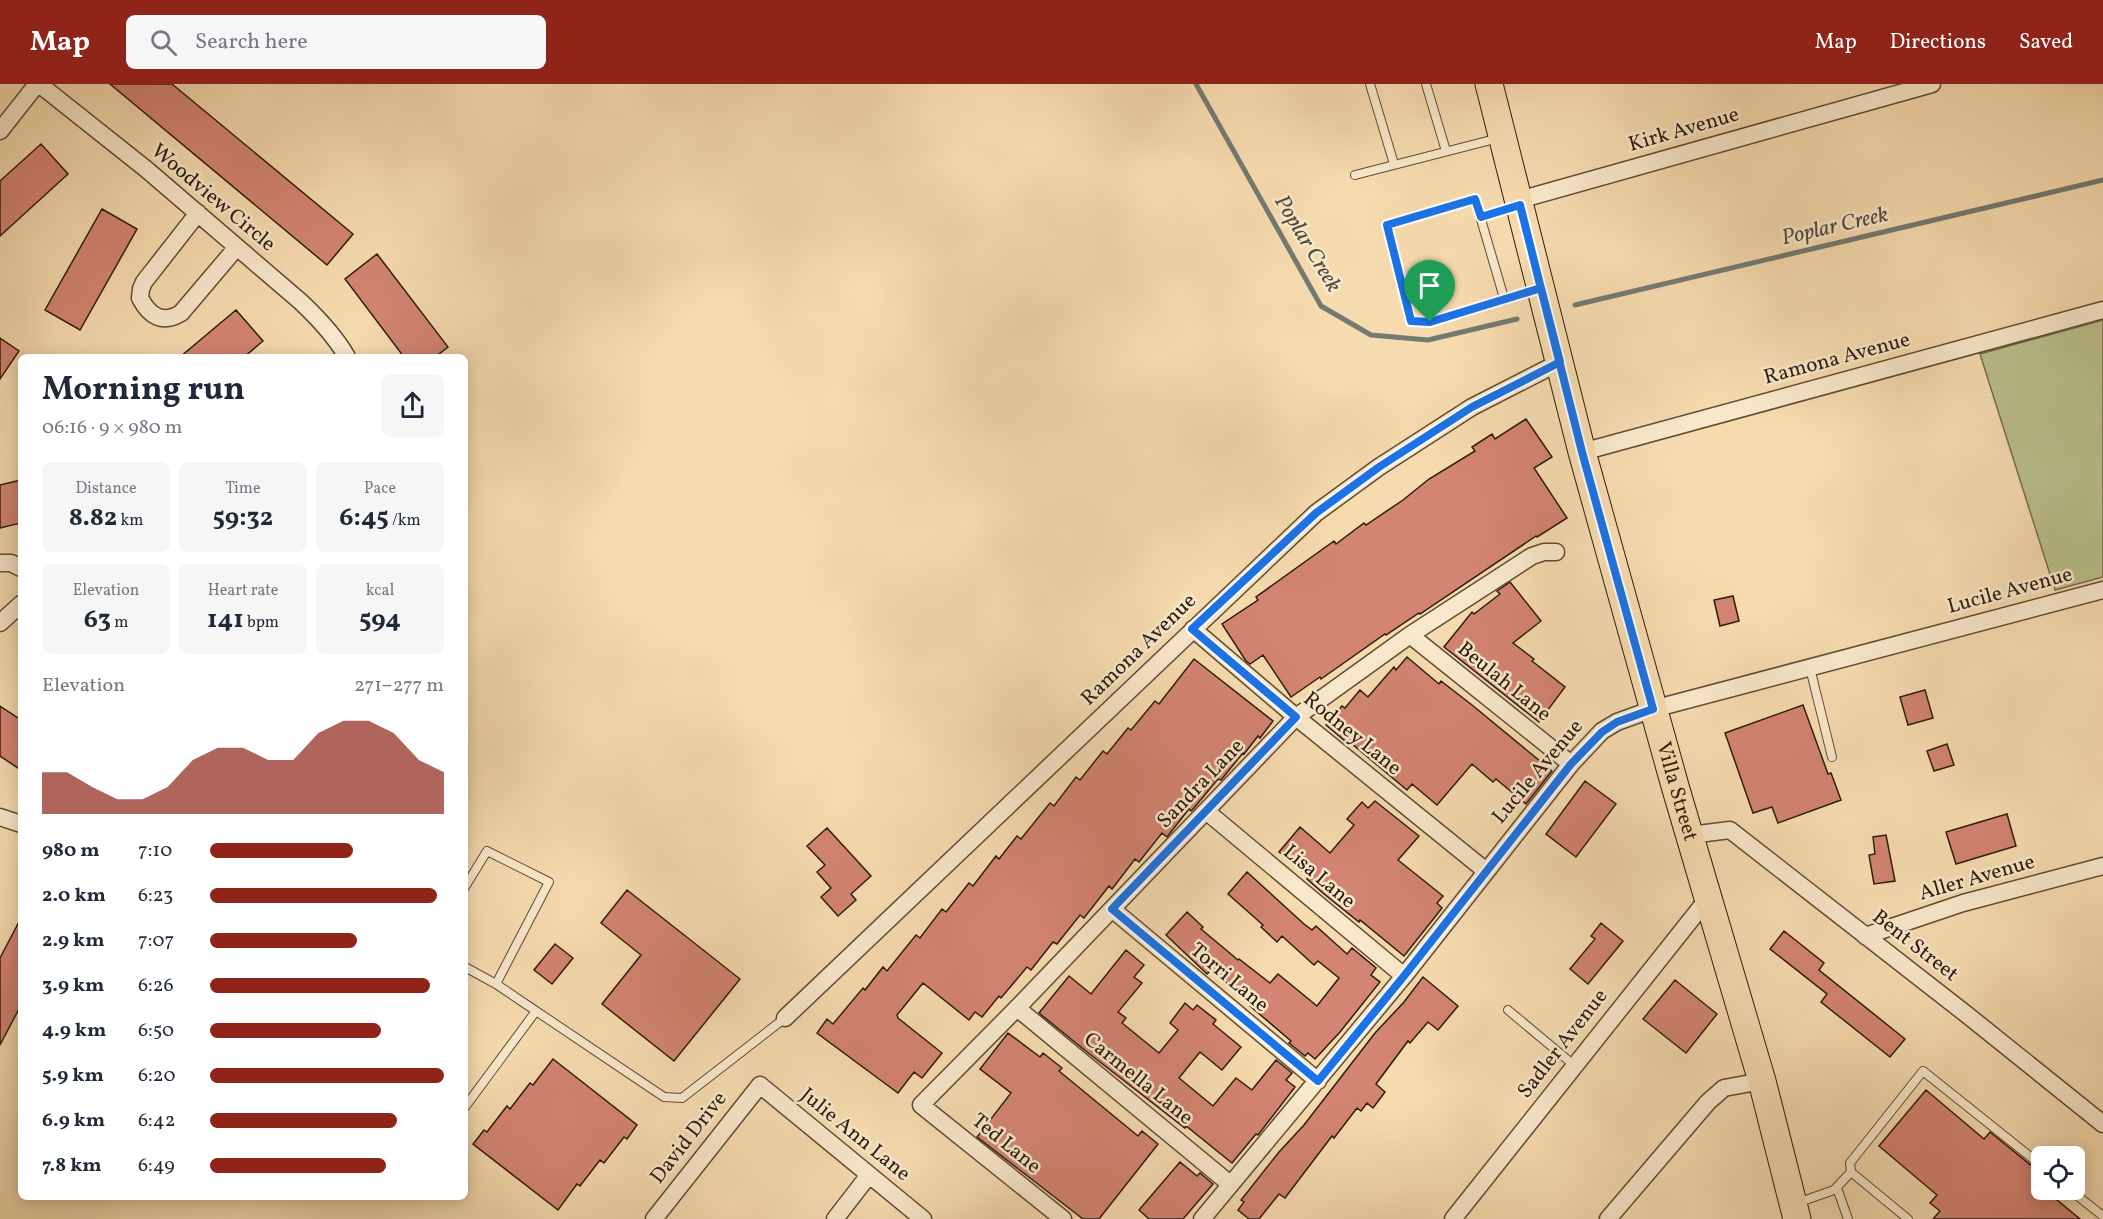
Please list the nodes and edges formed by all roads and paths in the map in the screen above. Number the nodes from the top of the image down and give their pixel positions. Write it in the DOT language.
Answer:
graph roads {
  1 [pos="38,84"];
  2 [pos="1370,84"];
  3 [pos="1426,84"];
  4 [pos="1489,84"];
  5 [pos="1932,84"];
  6 [pos="0,131"];
  7 [pos="1503,137"];
  8 [pos="1446,151"];
  9 [pos="1394,164"];
  10 [pos="1355,175"];
  11 [pos="1520,203"];
  12 [pos="198,213"];
  13 [pos="1481,217"];
  14 [pos="237,247"];
  15 [pos="1541,288"];
  16 [pos="1504,298"];
  17 [pos="2103,310"];
  18 [pos="345,354"];
  19 [pos="1560,362"];
  20 [pos="1582,452"];
  21 [pos="1556,552"];
  22 [pos="0,563"];
  23 [pos="18,566"];
  24 [pos="2103,590"];
  25 [pos="18,607"];
  26 [pos="0,623"];
  27 [pos="1192,629"];
  28 [pos="1410,635"];
  29 [pos="1810,668"];
  30 [pos="1653,709"];
  31 [pos="1296,717"];
  32 [pos="1832,757"];
  33 [pos="1571,764"];
  34 [pos="1206,811"];
  35 [pos="0,817"];
  36 [pos="18,823"];
  37 [pos="1690,835"];
  38 [pos="2103,866"];
  39 [pos="1485,871"];
  40 [pos="468,882"];
  41 [pos="1709,897"];
  42 [pos="1112,909"];
  43 [pos="1865,936"];
  44 [pos="468,969"];
  45 [pos="1404,976"];
  46 [pos="496,984"];
  47 [pos="1017,1008"];
  48 [pos="1508,1010"];
  49 [pos="536,1011"];
  50 [pos="785,1018"];
  51 [pos="1575,1066"];
  52 [pos="1318,1081"];
  53 [pos="1762,1081"];
  54 [pos="760,1085"];
  55 [pos="468,1103"];
  56 [pos="921,1105"];
  57 [pos="2103,1124"];
  58 [pos="2031,1157"];
  59 [pos="1850,1168"];
  60 [pos="869,1175"];
  61 [pos="1230,1184"];
  62 [pos="1837,1188"];
  63 [pos="2083,1200"];
  64 [pos="1796,1212"];
  65 [pos="2103,1216"];
  66 [pos="654,1219"];
  67 [pos="835,1219"];
  68 [pos="922,1219"];
  69 [pos="1063,1219"];
  70 [pos="1202,1219"];
  71 [pos="1453,1219"];
  72 [pos="1608,1219"];
  73 [pos="1848,1219"];
  74 [pos="1908,1219"];
  1 -- 6 [label="street"];
  1 -- 12 [label="street, Woodview Circle"];
  2 -- 9 [label="lane"];
  3 -- 8 [label="lane"];
  4 -- 7 [label="main road, Villa Street"];
  5 -- 11 [label="street, Kirk Avenue"];
  7 -- 8 [label="lane"];
  7 -- 11 [label="main road, Villa Street"];
  8 -- 9 [label="lane"];
  9 -- 10 [label="lane"];
  11 -- 13 [label="lane"];
  11 -- 15 [label="main road, Villa Street"];
  12 -- 14 [label="street, Woodview Circle"];
  12 -- 14 [label="street"];
  13 -- 16 [label="lane"];
  13 -- 16 [label="lane"];
  14 -- 18 [label="street, Woodview Circle"];
  15 -- 16 [label="lane"];
  15 -- 19 [label="main road, Villa Street"];
  17 -- 20 [label="street, Ramona Avenue"];
  19 -- 20 [label="main road, Villa Street"];
  19 -- 27 [label="street, Ramona Avenue"];
  20 -- 30 [label="main road, Villa Street"];
  21 -- 28 [label="street, Sandra Lane"];
  22 -- 23 [label="street"];
  24 -- 29 [label="street, Lucile Avenue"];
  25 -- 26 [label="street"];
  27 -- 31 [label="street, Rodney Lane"];
  27 -- 50 [label="street, Ramona Avenue"];
  28 -- 31 [label="street, Sandra Lane"];
  28 -- 33 [label="street, Beulah Lane"];
  29 -- 30 [label="street, Lucile Avenue"];
  29 -- 32 [label="lane"];
  30 -- 33 [label="street, Lucile Avenue"];
  30 -- 37 [label="main road, Villa Street"];
  31 -- 34 [label="street, Sandra Lane"];
  31 -- 39 [label="street, Rodney Lane"];
  33 -- 39 [label="street, Lucile Avenue"];
  34 -- 42 [label="street, Sandra Lane"];
  34 -- 45 [label="street, Lisa Lane"];
  35 -- 36 [label="street"];
  37 -- 41 [label="main road, Villa Street"];
  37 -- 43 [label="street, Bent Street"];
  38 -- 43 [label="street, Aller Avenue"];
  39 -- 45 [label="street, Lucile Avenue"];
  40 -- 46 [label="lane"];
  41 -- 51 [label="street, Sadler Avenue"];
  41 -- 53 [label="main road, Villa Street"];
  42 -- 47 [label="street, Sandra Lane"];
  42 -- 52 [label="street, Torri Lane"];
  43 -- 57 [label="street, Bent Street"];
  44 -- 46 [label="lane"];
  45 -- 52 [label="street, Lucile Avenue"];
  46 -- 49 [label="lane"];
  47 -- 56 [label="street, Sandra Lane"];
  47 -- 61 [label="street, Carmella Lane"];
  48 -- 51 [label="lane"];
  49 -- 50 [label="lane"];
  49 -- 55 [label="lane"];
  51 -- 71 [label="street, Sadler Avenue"];
  52 -- 61 [label="street, Lucile Avenue"];
  53 -- 64 [label="main road, Villa Street"];
  53 -- 72 [label="street"];
  54 -- 60 [label="street, Julie Ann Lane"];
  54 -- 66 [label="street, David Drive"];
  56 -- 69 [label="street, Ted Lane"];
  58 -- 59 [label="lane"];
  59 -- 62 [label="lane"];
  59 -- 74 [label="lane"];
  60 -- 67 [label="street"];
  60 -- 68 [label="street, Julie Ann Lane"];
  61 -- 70 [label="street, Lucile Avenue"];
  62 -- 64 [label="lane"];
  62 -- 73 [label="lane"];
  63 -- 65 [label="lane"];
}
